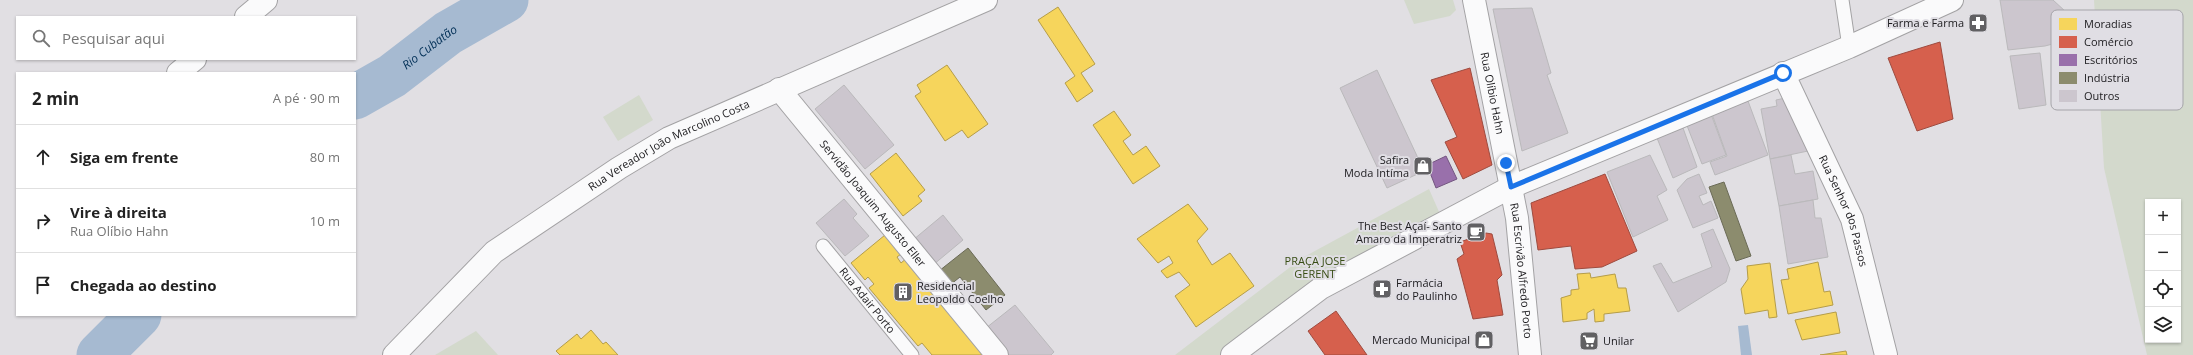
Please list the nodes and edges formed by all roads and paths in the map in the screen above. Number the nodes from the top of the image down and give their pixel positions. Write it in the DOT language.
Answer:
graph roads {
  1 [pos="266,0"];
  2 [pos="986,0"];
  3 [pos="1474,0"];
  4 [pos="1842,0"];
  5 [pos="1952,0"];
  6 [pos="247,16"];
  7 [pos="1849,47"];
  8 [pos="194,60"];
  9 [pos="179,72"];
  10 [pos="1783,73"];
  11 [pos="779,89"];
  12 [pos="1511,187"];
  13 [pos="822,246"];
  14 [pos="394,355"];
  15 [pos="912,355"];
  16 [pos="997,355"];
  17 [pos="1232,355"];
  18 [pos="1530,355"];
  19 [pos="1886,355"];
  1 -- 6 [label="main road"];
  2 -- 11 [label="main road, Rua Vereador João Marcolino Costa"];
  3 -- 12 [label="main road, Rua Olíbio Hahn"];
  4 -- 7 [label="lane"];
  5 -- 7 [label="main road"];
  7 -- 10 [label="main road"];
  8 -- 9 [label="main road"];
  10 -- 12 [label="main road"];
  10 -- 19 [label="main road, Rua Senhor dos Passos"];
  11 -- 14 [label="main road, Rua Vereador João Marcolino Costa"];
  11 -- 16 [label="main road, Servidão Joaquim Augusto Eller"];
  12 -- 17 [label="main road"];
  12 -- 18 [label="main road, Rua Escrivão Alfredo Porto"];
  13 -- 15 [label="lane, Rua Adair Porto"];
}
